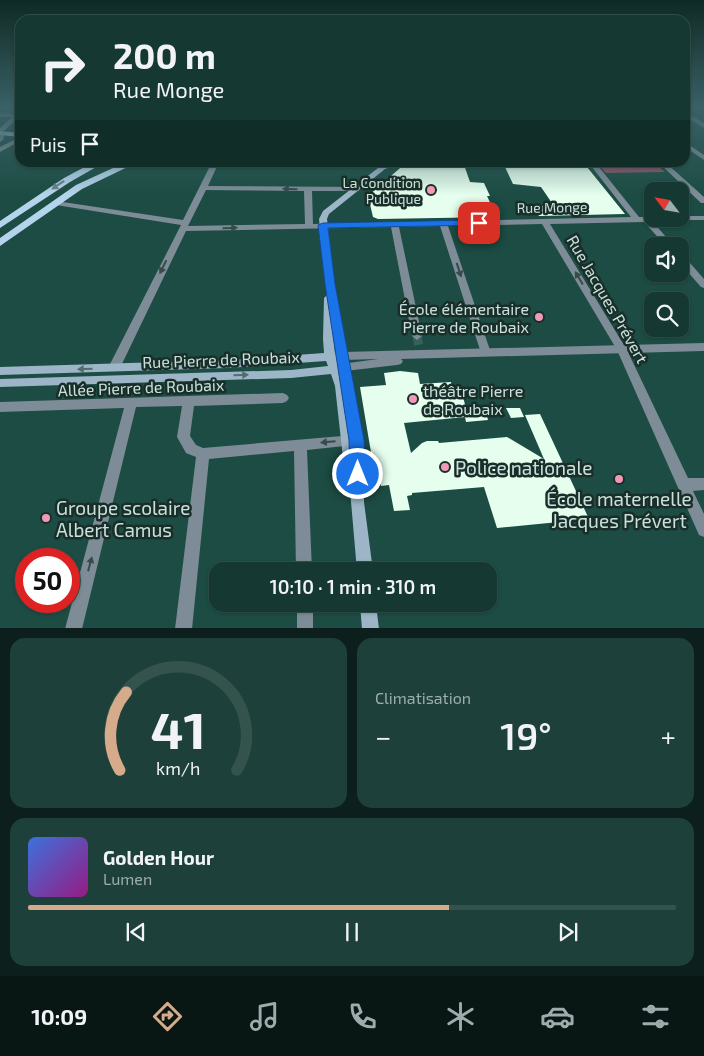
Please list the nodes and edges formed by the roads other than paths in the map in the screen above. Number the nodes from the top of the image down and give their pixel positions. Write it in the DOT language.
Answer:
graph roads {
  1 [pos="15,142"];
  2 [pos="690,148"];
  3 [pos="0,150"];
  4 [pos="702,156"];
  5 [pos="92,167"];
  6 [pos="118,167"];
  7 [pos="122,167"];
  8 [pos="214,167"];
  9 [pos="387,167"];
  10 [pos="596,167"];
  11 [pos="667,167"];
  12 [pos="96,178"];
  13 [pos="203,188"];
  14 [pos="308,189"];
  15 [pos="356,189"];
  16 [pos="704,200"];
  17 [pos="56,203"];
  18 [pos="644,218"];
  19 [pos="689,218"];
  20 [pos="704,218"];
  21 [pos="644,219"];
  22 [pos="544,221"];
  23 [pos="394,224"];
  24 [pos="443,224"];
  25 [pos="0,225"];
  26 [pos="323,225"];
  27 [pos="183,226"];
  28 [pos="310,226"];
  29 [pos="0,243"];
  30 [pos="689,268"];
  31 [pos="704,285"];
  32 [pos="419,346"];
  33 [pos="704,347"];
  34 [pos="622,350"];
  35 [pos="486,353"];
  36 [pos="443,355"];
  37 [pos="338,362"];
  38 [pos="114,368"];
  39 [pos="0,371"];
  40 [pos="0,383"];
  41 [pos="283,398"];
  42 [pos="189,402"];
  43 [pos="131,404"];
  44 [pos="0,407"];
  45 [pos="352,440"];
  46 [pos="300,445"];
  47 [pos="203,454"];
  48 [pos="704,484"];
  49 [pos="683,485"];
  50 [pos="704,530"];
  51 [pos="304,562"];
  52 [pos="364,562"];
  53 [pos="305,612"];
  54 [pos="369,612"];
  55 [pos="73,628"];
  56 [pos="183,628"];
  57 [pos="305,628"];
  58 [pos="371,628"];
  1 -- 3 [label="street"];
  2 -- 4 [label="street"];
  5 -- 25 [label="main road, one-way"];
  6 -- 12 [label="main road"];
  7 -- 12 [label="main road"];
  8 -- 13 [label="street"];
  9 -- 15 [label="main road"];
  10 -- 18 [label="street"];
  11 -- 16 [label="street"];
  12 -- 17 [label="main road"];
  14 -- 13 [label="street, one-way"];
  13 -- 27 [label="street"];
  14 -- 15 [label="street"];
  14 -- 28 [label="street"];
  15 -- 26 [label="main road"];
  17 -- 27 [label="street, Rue Monge"];
  17 -- 29 [label="main road"];
  19 -- 20 [label="street"];
  21 -- 22 [label="street, Rue Monge"];
  22 -- 24 [label="street, Rue Monge"];
  34 -- 22 [label="street, Rue Jacques Prévert, one-way"];
  23 -- 24 [label="street, Rue Monge"];
  23 -- 26 [label="street, Rue Monge"];
  23 -- 32 [label="street"];
  24 -- 35 [label="street, one-way"];
  26 -- 28 [label="street, Rue Monge"];
  26 -- 37 [label="main road"];
  27 -- 28 [label="street, Rue Monge, one-way"];
  27 -- 38 [label="street, one-way"];
  30 -- 31 [label="street"];
  32 -- 36 [label="street, Rue Pierre de Roubaix"];
  32 -- 37 [label="street, Rue Pierre de Roubaix"];
  33 -- 34 [label="street, Rue Pierre de Roubaix"];
  34 -- 35 [label="street, Rue Pierre de Roubaix"];
  34 -- 49 [label="street, Rue Jacques Prévert"];
  35 -- 36 [label="street, Rue Pierre de Roubaix"];
  36 -- 37 [label="street, Rue Pierre de Roubaix"];
  37 -- 38 [label="main road, Rue Pierre de Roubaix"];
  40 -- 37 [label="main road, Rue Pierre de Roubaix, one-way"];
  37 -- 45 [label="main road"];
  38 -- 39 [label="main road, Rue Pierre de Roubaix, one-way"];
  41 -- 42 [label="street, Allée Pierre de Roubaix"];
  42 -- 43 [label="street, Allée Pierre de Roubaix"];
  42 -- 47 [label="street"];
  43 -- 44 [label="street, Allée Pierre de Roubaix"];
  55 -- 43 [label="street, one-way"];
  45 -- 46 [label="street, one-way"];
  45 -- 52 [label="main road"];
  46 -- 47 [label="street"];
  46 -- 51 [label="street"];
  47 -- 56 [label="street"];
  48 -- 49 [label="street"];
  49 -- 50 [label="street, Rue Jacques Prévert"];
  53 -- 57 [label="street"];
  54 -- 58 [label="main road"];
}
